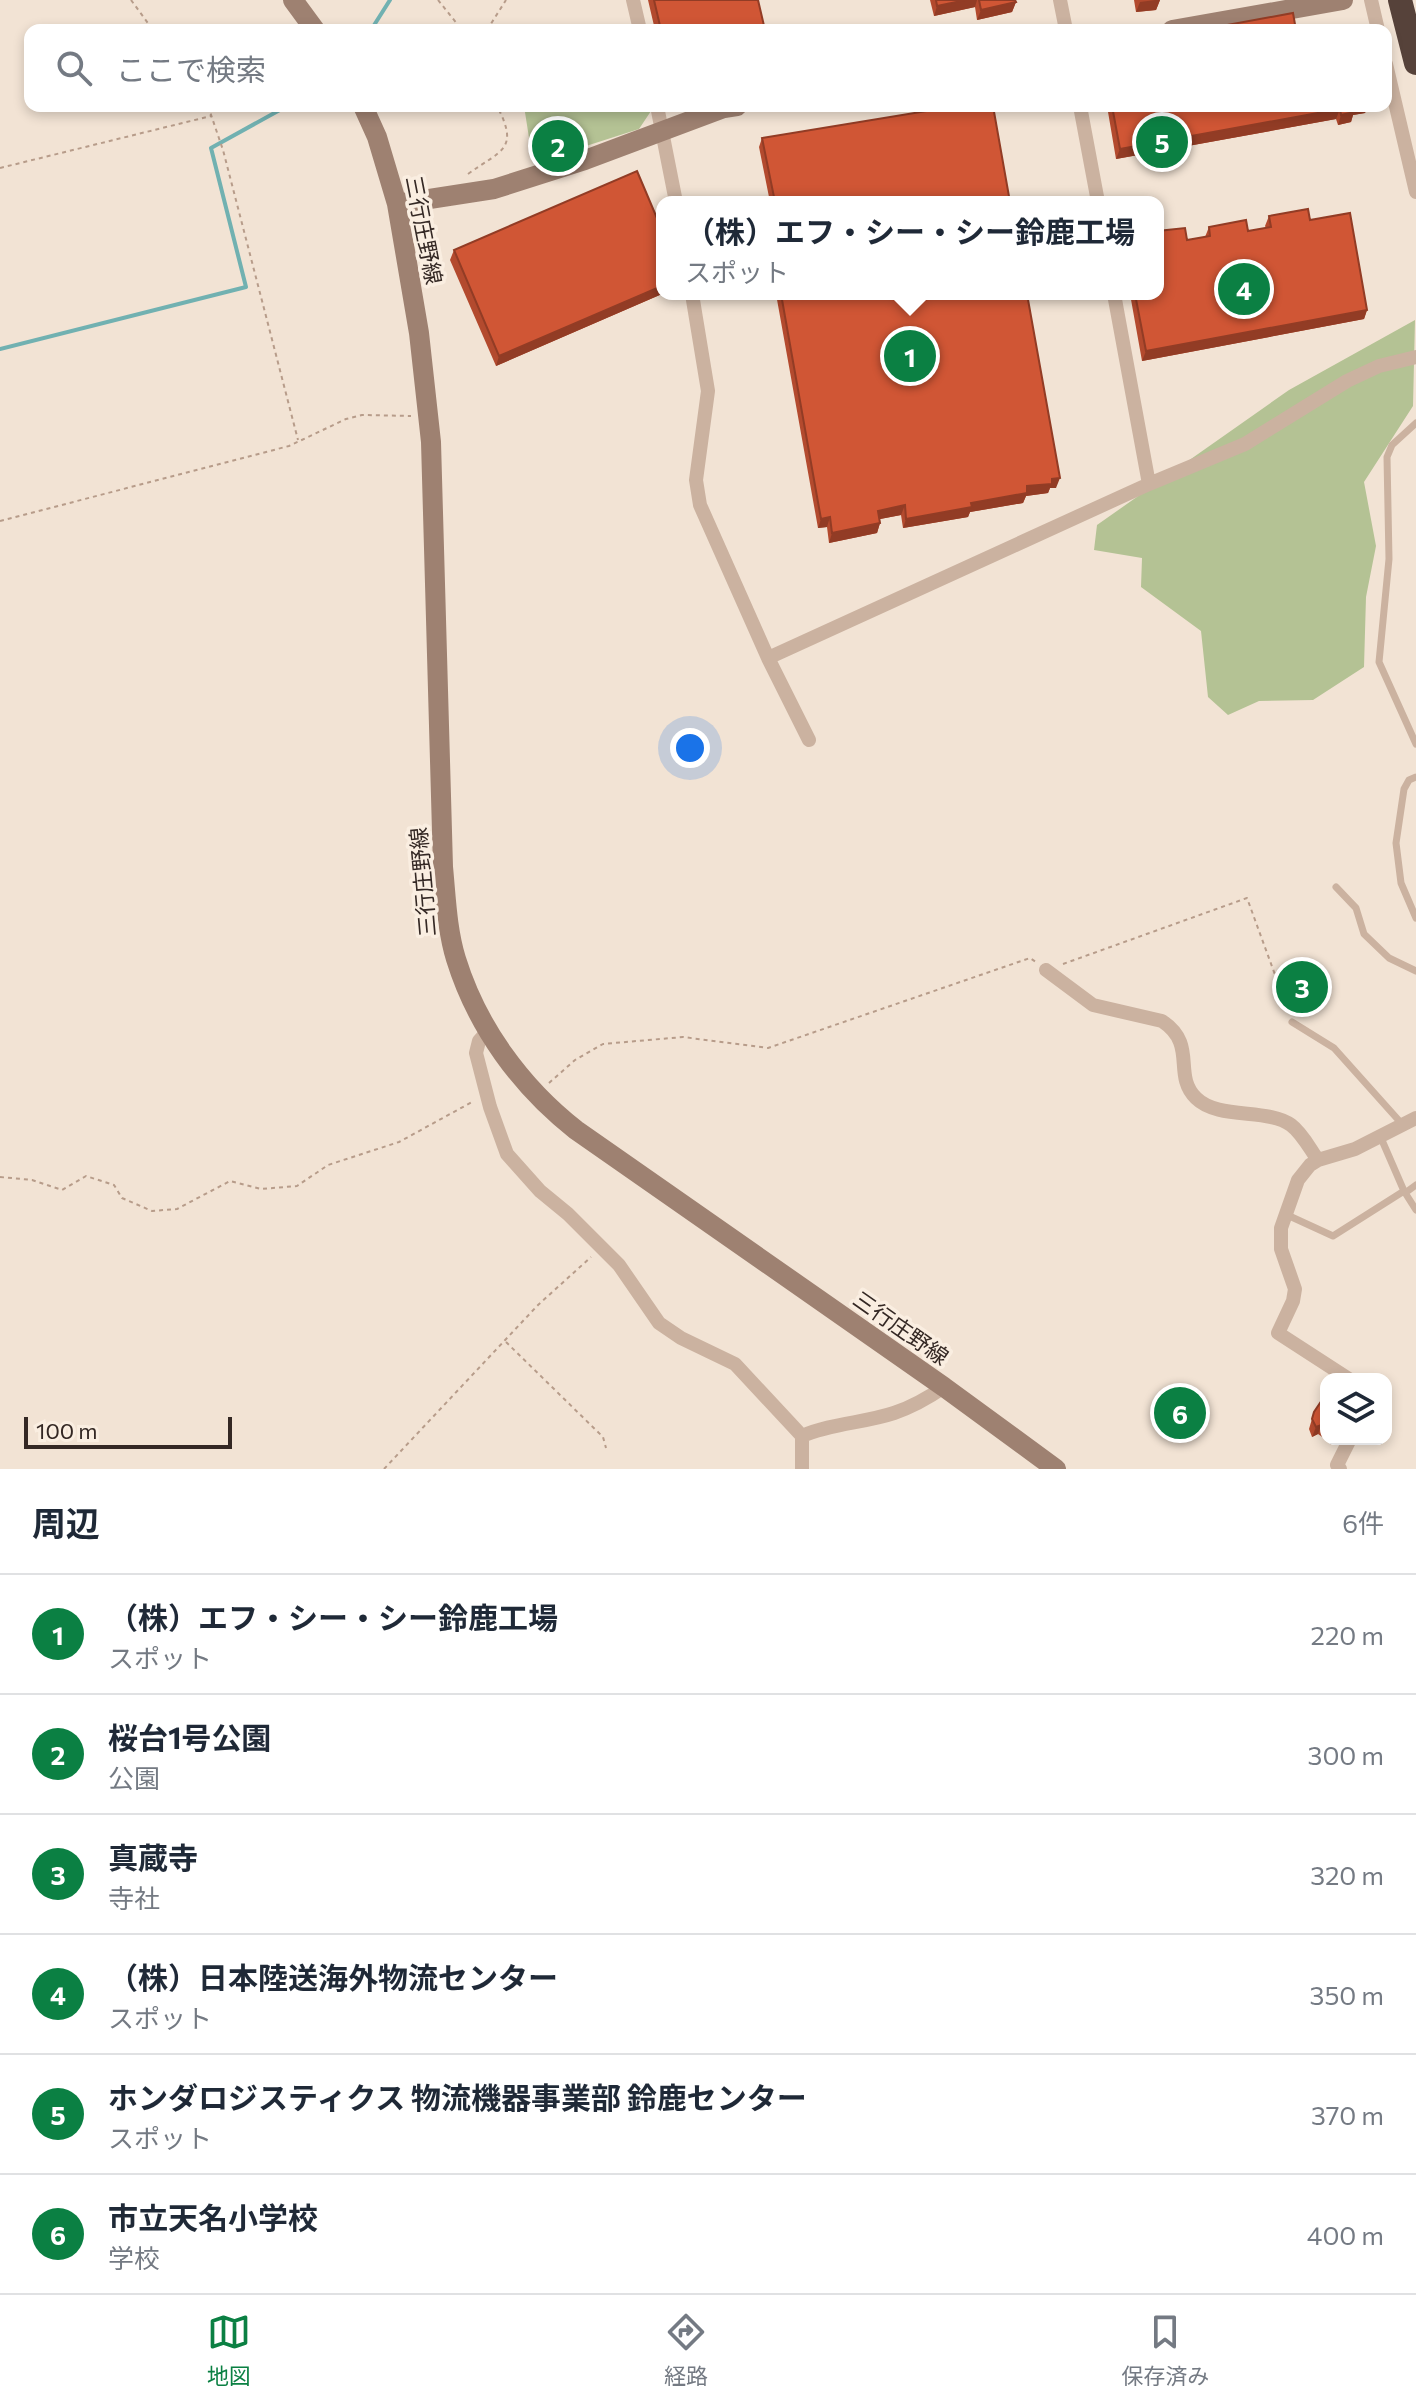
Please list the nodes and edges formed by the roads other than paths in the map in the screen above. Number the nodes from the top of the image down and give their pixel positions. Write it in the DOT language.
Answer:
graph roads {
  1 [pos="293,0"];
  2 [pos="633,0"];
  3 [pos="1060,0"];
  4 [pos="1343,0"];
  5 [pos="1371,0"];
  6 [pos="1400,0"];
  7 [pos="311,24"];
  8 [pos="639,24"];
  9 [pos="1065,24"];
  10 [pos="1206,24"];
  11 [pos="1377,24"];
  12 [pos="1416,63"];
  13 [pos="1392,90"];
  14 [pos="365,112"];
  15 [pos="658,112"];
  16 [pos="714,112"];
  17 [pos="1081,112"];
  18 [pos="663,132"];
  19 [pos="1416,192"];
  20 [pos="675,196"];
  21 [pos="1097,196"];
  22 [pos="397,204"];
  23 [pos="693,300"];
  24 [pos="1115,300"];
  25 [pos="1416,357"];
  26 [pos="1416,423"];
  27 [pos="1149,484"];
  28 [pos="768,658"];
  29 [pos="809,740"];
  30 [pos="1416,744"];
  31 [pos="1416,777"];
  32 [pos="1336,887"];
  33 [pos="1416,918"];
  34 [pos="1046,970"];
  35 [pos="1416,971"];
  36 [pos="1292,1022"];
  37 [pos="488,1031"];
  38 [pos="1410,1122"];
  39 [pos="1381,1138"];
  40 [pos="1318,1160"];
  41 [pos="1416,1185"];
  42 [pos="1404,1192"];
  43 [pos="1416,1210"];
  44 [pos="1285,1214"];
  45 [pos="1340,1373"];
  46 [pos="944,1387"];
  47 [pos="802,1436"];
  48 [pos="1347,1445"];
  49 [pos="802,1469"];
  50 [pos="1056,1469"];
  51 [pos="1340,1469"];
  1 -- 7 [label="main road"];
  2 -- 8 [label="street"];
  3 -- 9 [label="street"];
  4 -- 10 [label="main road"];
  5 -- 11 [label="street"];
  6 -- 12 [label="highway"];
  13 -- 19 [label="street"];
  14 -- 22 [label="main road, 三行庄野線"];
  15 -- 18 [label="street"];
  16 -- 18 [label="main road"];
  17 -- 21 [label="street"];
  18 -- 20 [label="street"];
  18 -- 22 [label="main road"];
  22 -- 37 [label="main road, 三行庄野線"];
  23 -- 28 [label="street"];
  24 -- 27 [label="street"];
  25 -- 27 [label="street"];
  26 -- 30 [label="lane"];
  27 -- 28 [label="street"];
  28 -- 29 [label="street"];
  31 -- 33 [label="lane"];
  32 -- 35 [label="lane"];
  34 -- 40 [label="street"];
  36 -- 38 [label="lane"];
  37 -- 46 [label="main road, 三行庄野線"];
  37 -- 47 [label="street"];
  38 -- 39 [label="street"];
  39 -- 40 [label="street"];
  39 -- 42 [label="lane"];
  40 -- 44 [label="street"];
  41 -- 42 [label="lane"];
  42 -- 43 [label="lane"];
  42 -- 44 [label="lane"];
  44 -- 45 [label="street"];
  46 -- 47 [label="street"];
  46 -- 50 [label="main road, 三行庄野線"];
  47 -- 49 [label="street"];
  48 -- 51 [label="street"];
}
